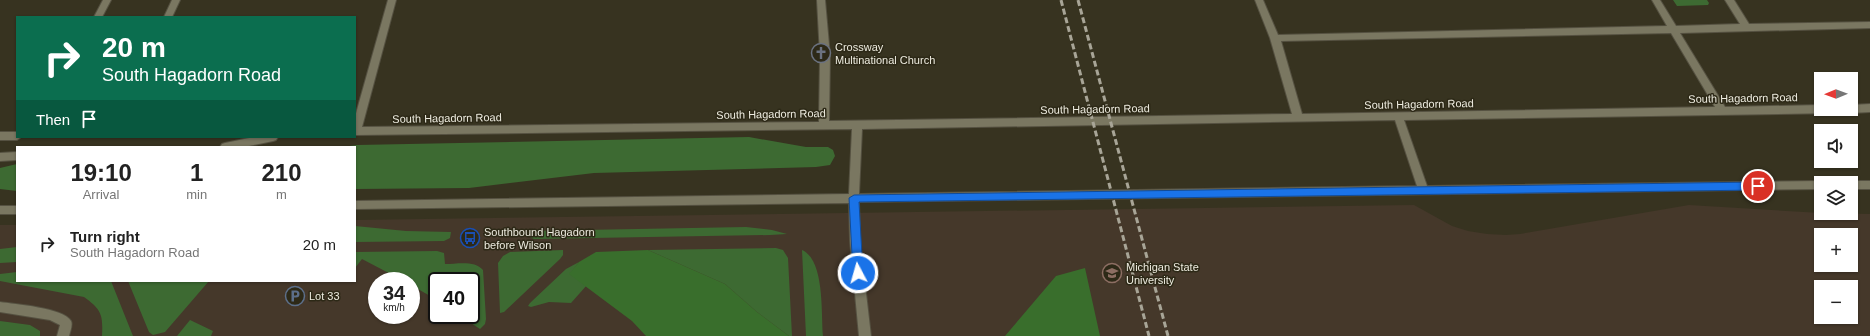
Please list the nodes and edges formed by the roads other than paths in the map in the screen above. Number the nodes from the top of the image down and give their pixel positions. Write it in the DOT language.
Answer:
graph roads {
  1 [pos="107,0"];
  2 [pos="176,0"];
  3 [pos="392,0"];
  4 [pos="821,0"];
  5 [pos="1259,0"];
  6 [pos="1656,0"];
  7 [pos="1729,0"];
  8 [pos="99,16"];
  9 [pos="168,16"];
  10 [pos="1870,25"];
  11 [pos="1746,27"];
  12 [pos="1673,29"];
  13 [pos="1275,38"];
  14 [pos="1870,108"];
  15 [pos="1814,109"];
  16 [pos="1858,109"];
  17 [pos="1722,111"];
  18 [pos="1398,116"];
  19 [pos="1298,117"];
  20 [pos="824,125"];
  21 [pos="857,125"];
  22 [pos="356,131"];
  23 [pos="0,136"];
  24 [pos="16,136"];
  25 [pos="268,138"];
  26 [pos="230,146"];
  27 [pos="16,156"];
  28 [pos="0,157"];
  29 [pos="1814,185"];
  30 [pos="1858,185"];
  31 [pos="1870,185"];
  32 [pos="1424,191"];
  33 [pos="854,198"];
  34 [pos="356,205"];
  35 [pos="0,210"];
  36 [pos="16,210"];
  37 [pos="0,307"];
  38 [pos="63,336"];
  39 [pos="865,336"];
  1 -- 8 [label="street"];
  2 -- 9 [label="street"];
  3 -- 22 [label="street"];
  4 -- 20 [label="street"];
  5 -- 13 [label="street"];
  6 -- 12 [label="street"];
  7 -- 11 [label="street"];
  10 -- 11 [label="street"];
  11 -- 12 [label="street"];
  12 -- 13 [label="street"];
  12 -- 17 [label="street"];
  13 -- 19 [label="street"];
  14 -- 16 [label="street"];
  15 -- 17 [label="street, South Hagadorn Road"];
  17 -- 18 [label="street, South Hagadorn Road"];
  18 -- 19 [label="street, South Hagadorn Road"];
  18 -- 32 [label="street"];
  19 -- 21 [label="street, South Hagadorn Road"];
  20 -- 21 [label="street, South Hagadorn Road"];
  20 -- 22 [label="street, South Hagadorn Road"];
  21 -- 33 [label="street"];
  23 -- 24 [label="street"];
  25 -- 26 [label="street"];
  27 -- 28 [label="street"];
  29 -- 32 [label="street"];
  30 -- 31 [label="street"];
  32 -- 33 [label="street"];
  33 -- 34 [label="street"];
  33 -- 39 [label="street"];
  35 -- 36 [label="street"];
  37 -- 38 [label="street"];
}
